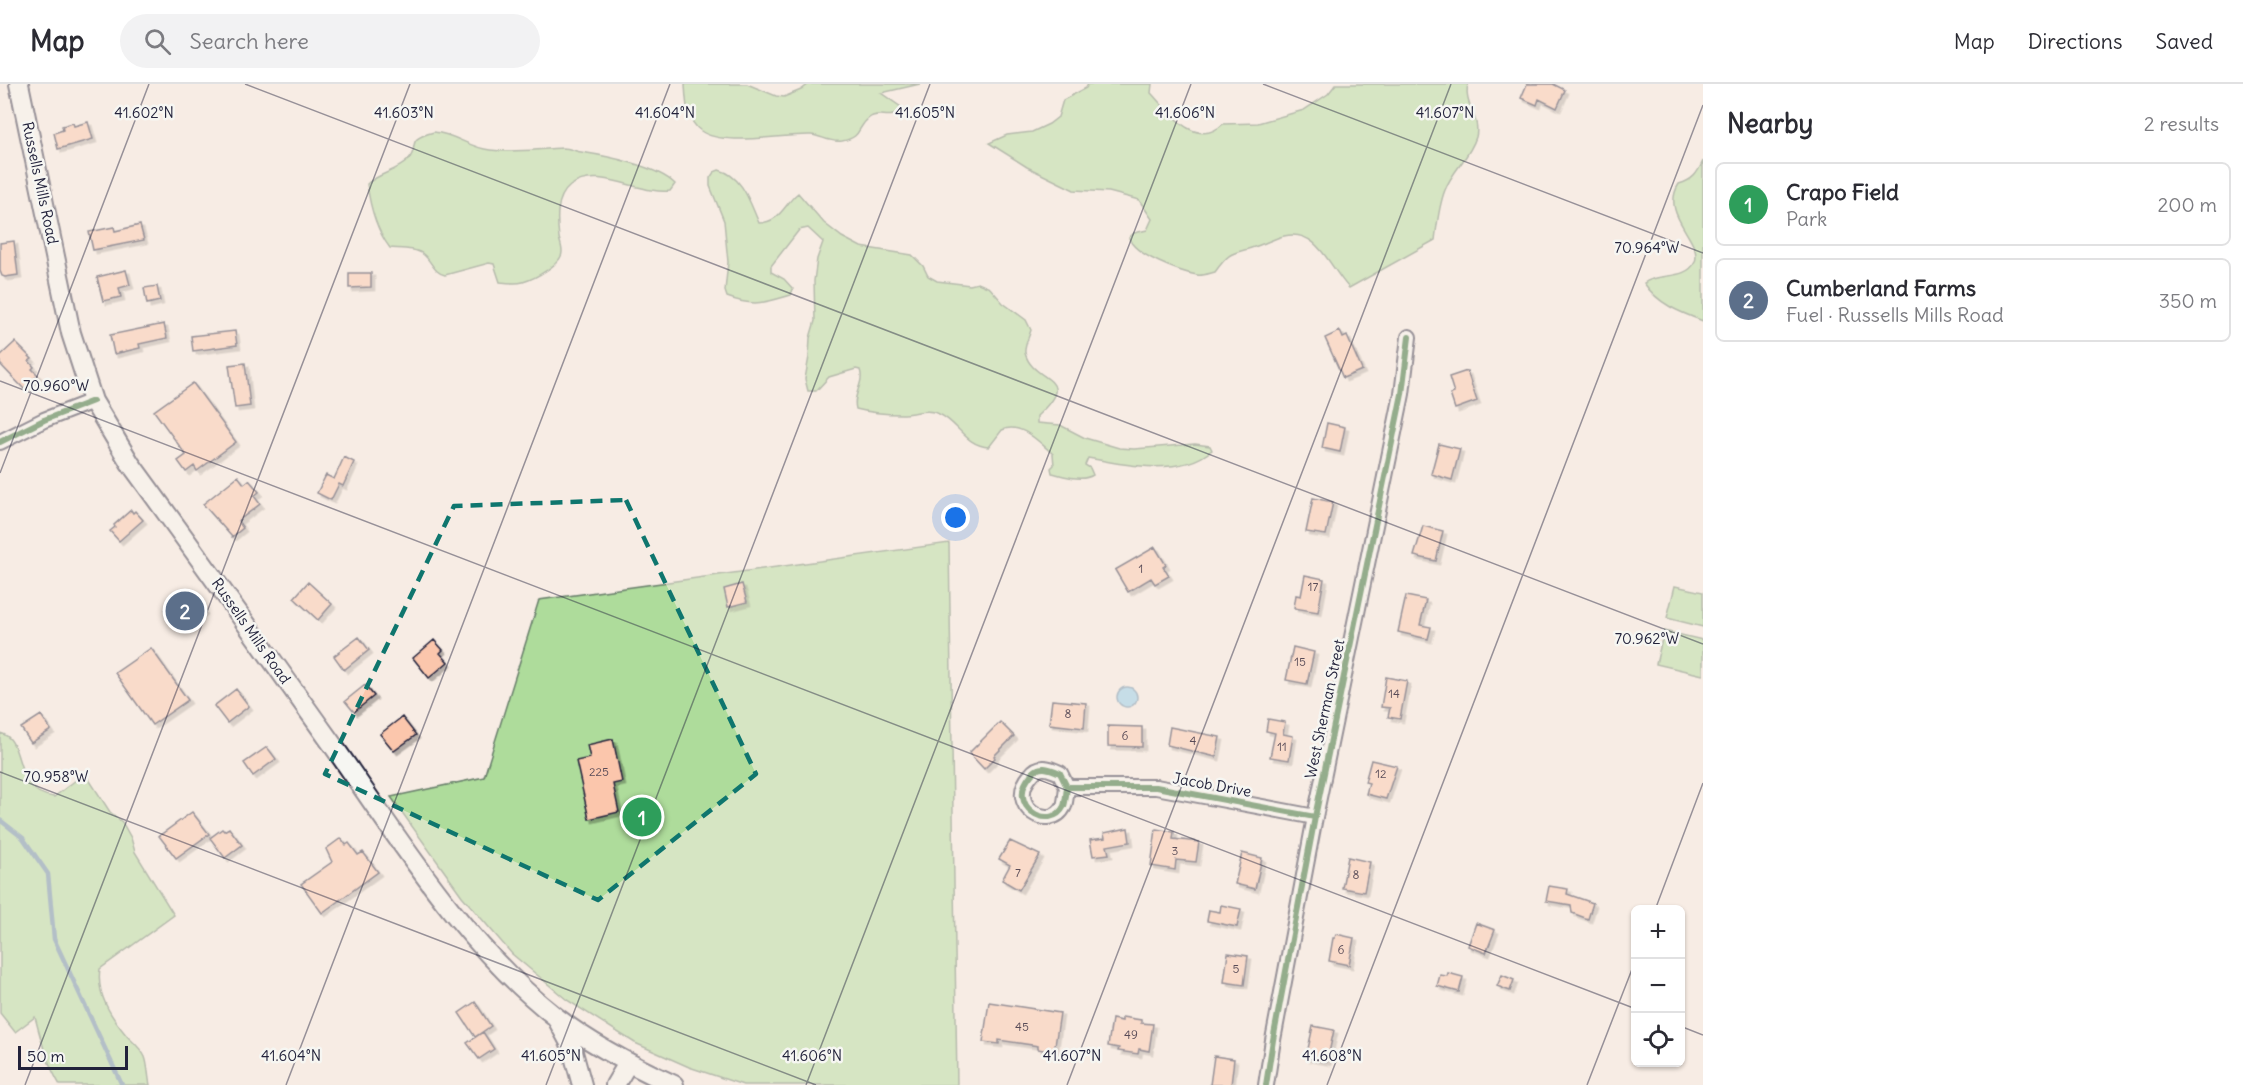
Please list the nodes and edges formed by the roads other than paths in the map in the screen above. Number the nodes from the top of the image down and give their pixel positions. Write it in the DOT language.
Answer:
graph roads {
  1 [pos="19,84"];
  2 [pos="1409,337"];
  3 [pos="93,401"];
  4 [pos="0,442"];
  5 [pos="1067,787"];
  6 [pos="1315,817"];
  7 [pos="556,1017"];
  8 [pos="628,1063"];
  9 [pos="582,1085"];
  10 [pos="615,1085"];
  11 [pos="674,1085"];
  12 [pos="1266,1085"];
  1 -- 3 [label="main road, Russells Mills Road"];
  2 -- 6 [label="street, West Sherman Street"];
  3 -- 4 [label="street"];
  3 -- 7 [label="main road, Russells Mills Road"];
  5 -- 6 [label="street, Jacob Drive"];
  6 -- 12 [label="street, West Sherman Street"];
  7 -- 8 [label="main road, Russells Mills Road"];
  7 -- 9 [label="main road"];
  8 -- 10 [label="main road"];
  8 -- 11 [label="main road, Russells Mills Road"];
}
